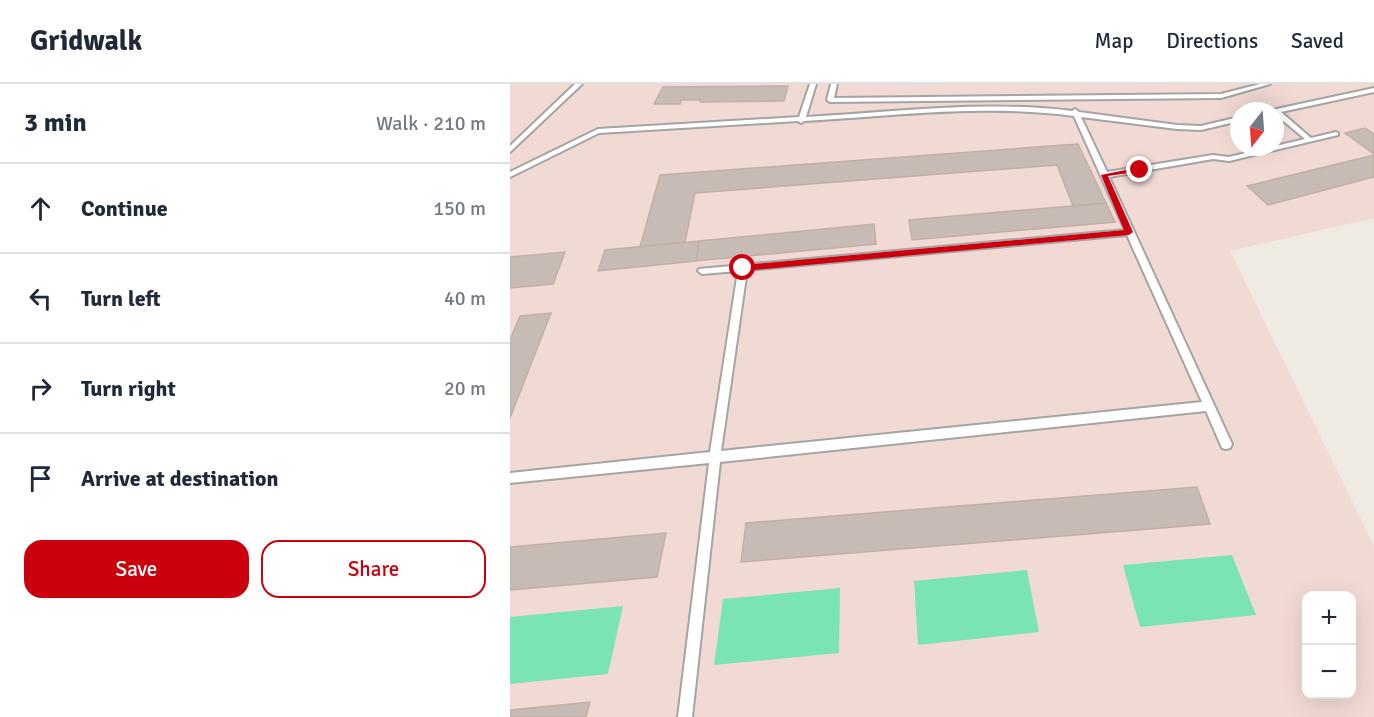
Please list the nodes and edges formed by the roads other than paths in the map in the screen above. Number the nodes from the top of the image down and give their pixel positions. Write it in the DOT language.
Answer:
graph roads {
  1 [pos="579,84"];
  2 [pos="813,84"];
  3 [pos="834,84"];
  4 [pos="1267,84"];
  5 [pos="1374,90"];
  6 [pos="1058,98"];
  7 [pos="1284,109"];
  8 [pos="1077,113"];
  9 [pos="1284,118"];
  10 [pos="801,120"];
  11 [pos="1230,121"];
  12 [pos="1336,134"];
  13 [pos="1310,140"];
  14 [pos="510,150"];
  15 [pos="510,175"];
  16 [pos="1104,175"];
  17 [pos="1129,232"];
  18 [pos="743,268"];
  19 [pos="702,272"];
  20 [pos="1209,406"];
  21 [pos="1226,444"];
  22 [pos="715,457"];
  23 [pos="510,478"];
  24 [pos="685,717"];
  1 -- 14 [label="lane"];
  2 -- 10 [label="lane"];
  3 -- 6 [label="lane"];
  4 -- 6 [label="lane"];
  5 -- 7 [label="lane"];
  6 -- 8 [label="lane"];
  8 -- 10 [label="lane"];
  8 -- 11 [label="lane"];
  8 -- 16 [label="lane"];
  9 -- 13 [label="lane"];
  10 -- 15 [label="lane"];
  12 -- 13 [label="lane"];
  13 -- 16 [label="lane"];
  16 -- 17 [label="lane"];
  17 -- 18 [label="lane"];
  17 -- 20 [label="lane"];
  18 -- 19 [label="lane"];
  18 -- 22 [label="lane"];
  20 -- 21 [label="lane"];
  20 -- 22 [label="lane"];
  22 -- 23 [label="lane"];
  22 -- 24 [label="lane"];
}
